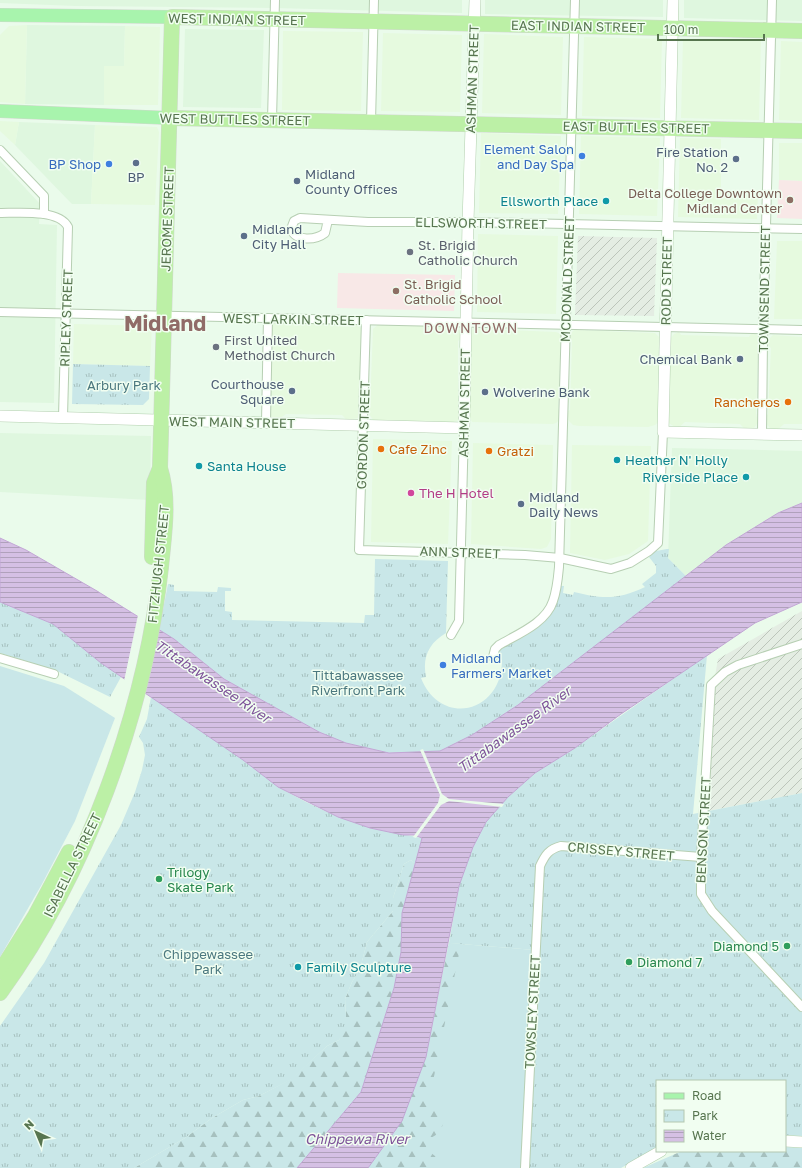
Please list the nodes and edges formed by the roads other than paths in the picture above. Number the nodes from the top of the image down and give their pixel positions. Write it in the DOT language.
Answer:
graph roads {
  1 [pos="275,0"];
  2 [pos="374,0"];
  3 [pos="474,0"];
  4 [pos="575,0"];
  5 [pos="673,0"];
  6 [pos="772,0"];
  7 [pos="0,15"];
  8 [pos="172,17"];
  9 [pos="274,20"];
  10 [pos="373,22"];
  11 [pos="474,24"];
  12 [pos="574,26"];
  13 [pos="673,29"];
  14 [pos="771,31"];
  15 [pos="802,32"];
  16 [pos="0,111"];
  17 [pos="170,118"];
  18 [pos="272,120"];
  19 [pos="370,122"];
  20 [pos="471,124"];
  21 [pos="571,126"];
  22 [pos="670,128"];
  23 [pos="768,130"];
  24 [pos="802,131"];
  25 [pos="0,150"];
  26 [pos="0,213"];
  27 [pos="44,214"];
  28 [pos="328,220"];
  29 [pos="468,222"];
  30 [pos="568,224"];
  31 [pos="667,227"];
  32 [pos="766,228"];
  33 [pos="802,229"];
  34 [pos="0,312"];
  35 [pos="66,314"];
  36 [pos="165,316"];
  37 [pos="268,318"];
  38 [pos="366,320"];
  39 [pos="466,322"];
  40 [pos="565,325"];
  41 [pos="665,327"];
  42 [pos="763,329"];
  43 [pos="802,330"];
  44 [pos="0,416"];
  45 [pos="63,417"];
  46 [pos="162,420"];
  47 [pos="266,422"];
  48 [pos="363,426"];
  49 [pos="464,428"];
  50 [pos="662,432"];
  51 [pos="762,434"];
  52 [pos="802,435"];
  53 [pos="359,550"];
  54 [pos="460,552"];
  55 [pos="643,556"];
  56 [pos="560,558"];
  57 [pos="450,635"];
  58 [pos="802,644"];
  59 [pos="493,657"];
  60 [pos="0,658"];
  61 [pos="54,674"];
  62 [pos="123,727"];
  63 [pos="544,856"];
  64 [pos="701,857"];
  65 [pos="0,972"];
  66 [pos="0,993"];
  67 [pos="802,1007"];
  68 [pos="786,1141"];
  69 [pos="802,1142"];
  70 [pos="659,1152"];
  71 [pos="525,1168"];
  72 [pos="631,1168"];
  1 -- 9 [label="street"];
  2 -- 10 [label="street"];
  3 -- 11 [label="street, ASHMAN STREET"];
  4 -- 12 [label="street, MCDONALD STREET"];
  5 -- 13 [label="street, RODD STREET"];
  6 -- 14 [label="street, TOWNSEND STREET"];
  7 -- 8 [label="main road, WEST INDIAN STREET"];
  8 -- 9 [label="highway, WEST INDIAN STREET"];
  8 -- 17 [label="highway, JEROME STREET"];
  9 -- 10 [label="highway, WEST INDIAN STREET"];
  9 -- 18 [label="street"];
  10 -- 11 [label="highway, WEST INDIAN STREET"];
  10 -- 19 [label="street"];
  11 -- 12 [label="highway, EAST INDIAN STREET"];
  11 -- 20 [label="street, ASHMAN STREET"];
  12 -- 13 [label="highway, EAST INDIAN STREET"];
  12 -- 21 [label="street, MCDONALD STREET"];
  13 -- 14 [label="highway, EAST INDIAN STREET"];
  13 -- 22 [label="street, RODD STREET"];
  14 -- 15 [label="highway, EAST INDIAN STREET"];
  14 -- 23 [label="street, TOWNSEND STREET"];
  16 -- 17 [label="main road, WEST BUTTLES STREET"];
  17 -- 18 [label="highway, WEST BUTTLES STREET"];
  17 -- 36 [label="highway, JEROME STREET"];
  18 -- 19 [label="highway, WEST BUTTLES STREET"];
  19 -- 20 [label="highway, WEST BUTTLES STREET"];
  20 -- 21 [label="highway, EAST BUTTLES STREET"];
  20 -- 29 [label="street, ASHMAN STREET"];
  21 -- 22 [label="highway, EAST BUTTLES STREET"];
  21 -- 30 [label="street, MCDONALD STREET"];
  22 -- 23 [label="highway, EAST BUTTLES STREET"];
  22 -- 31 [label="street, RODD STREET"];
  23 -- 24 [label="highway, EAST BUTTLES STREET"];
  23 -- 32 [label="street, TOWNSEND STREET"];
  25 -- 27 [label="street"];
  26 -- 27 [label="street"];
  27 -- 35 [label="street, RIPLEY STREET"];
  28 -- 29 [label="street, ELLSWORTH STREET"];
  29 -- 30 [label="street, ELLSWORTH STREET"];
  29 -- 39 [label="street, ASHMAN STREET"];
  30 -- 31 [label="street, ELLSWORTH STREET"];
  30 -- 40 [label="street, MCDONALD STREET"];
  31 -- 32 [label="street, ELLSWORTH STREET"];
  31 -- 41 [label="street, RODD STREET"];
  32 -- 33 [label="street, ELLSWORTH STREET"];
  32 -- 42 [label="street, TOWNSEND STREET"];
  34 -- 35 [label="street, WEST LARKIN STREET"];
  35 -- 36 [label="street, WEST LARKIN STREET"];
  35 -- 45 [label="street, RIPLEY STREET"];
  36 -- 37 [label="street, WEST LARKIN STREET"];
  36 -- 46 [label="highway, JEROME STREET"];
  37 -- 38 [label="street, WEST LARKIN STREET"];
  37 -- 47 [label="street"];
  38 -- 39 [label="street, WEST LARKIN STREET"];
  38 -- 48 [label="street, GORDON STREET"];
  39 -- 40 [label="street, WEST LARKIN STREET"];
  39 -- 49 [label="street, ASHMAN STREET"];
  40 -- 41 [label="street, WEST LARKIN STREET"];
  40 -- 56 [label="street, MCDONALD STREET"];
  41 -- 42 [label="street, WEST LARKIN STREET"];
  41 -- 50 [label="street, RODD STREET"];
  42 -- 43 [label="street, WEST LARKIN STREET"];
  42 -- 51 [label="street, TOWNSEND STREET"];
  44 -- 45 [label="street, WEST MAIN STREET"];
  45 -- 46 [label="street, WEST MAIN STREET"];
  46 -- 47 [label="street, WEST MAIN STREET"];
  46 -- 62 [label="highway, FITZHUGH STREET"];
  47 -- 48 [label="street, WEST MAIN STREET"];
  48 -- 49 [label="street, WEST MAIN STREET"];
  48 -- 53 [label="street, GORDON STREET"];
  49 -- 54 [label="street, ASHMAN STREET"];
  50 -- 51 [label="street"];
  50 -- 55 [label="street, RODD STREET"];
  51 -- 52 [label="street"];
  53 -- 54 [label="street, ANN STREET"];
  54 -- 56 [label="street, ANN STREET"];
  54 -- 57 [label="street, ASHMAN STREET"];
  55 -- 56 [label="street, ANN STREET"];
  56 -- 59 [label="street, MCDONALD STREET"];
  58 -- 64 [label="street, BENSON STREET"];
  60 -- 61 [label="street"];
  62 -- 65 [label="highway, ISABELLA STREET"];
  62 -- 66 [label="highway, ISABELLA STREET"];
  63 -- 64 [label="street, CRISSEY STREET"];
  63 -- 71 [label="street, TOWSLEY STREET"];
  64 -- 67 [label="street, BENSON STREET"];
  68 -- 69 [label="street"];
  70 -- 72 [label="street"];
}
